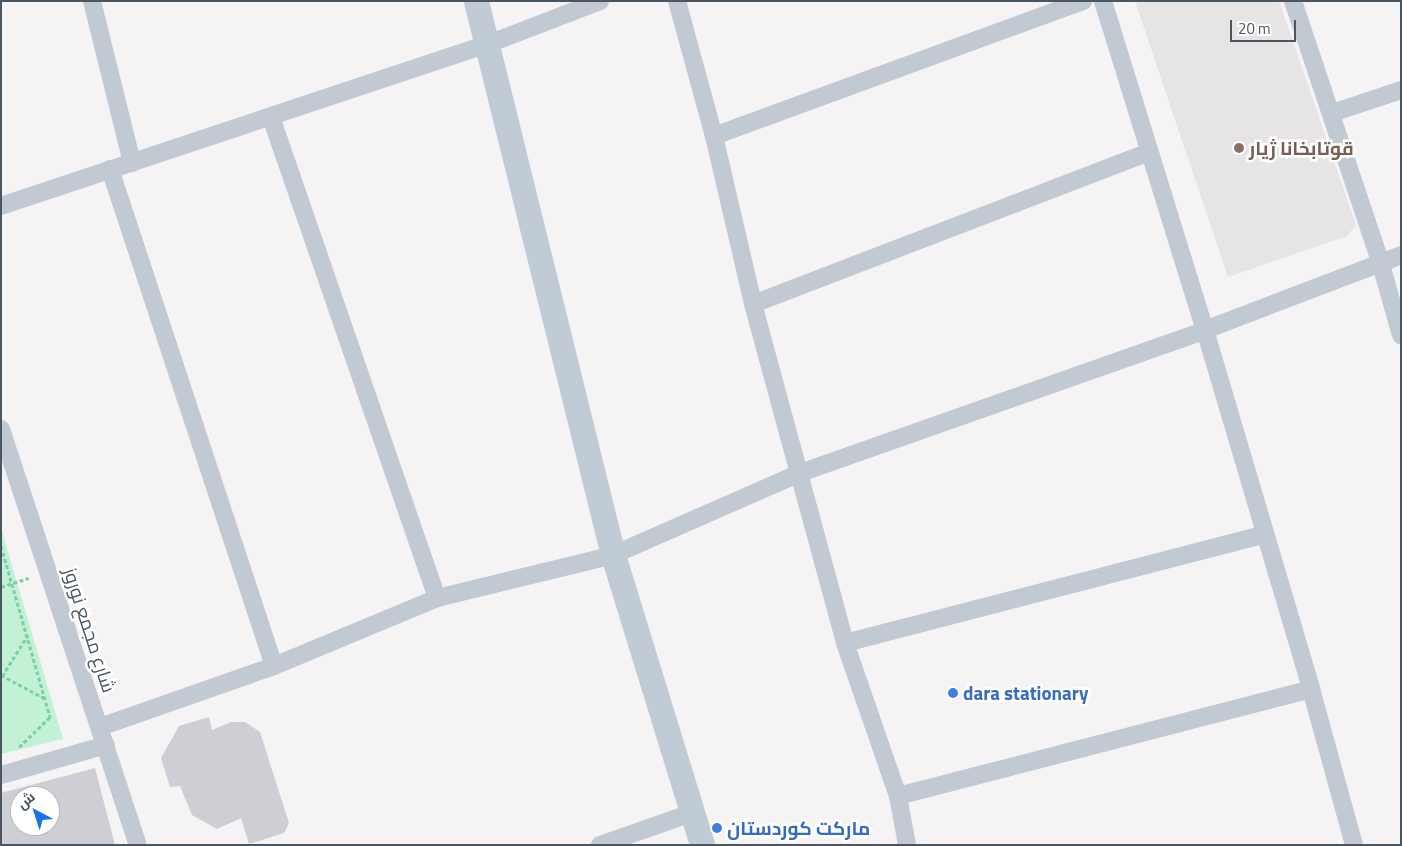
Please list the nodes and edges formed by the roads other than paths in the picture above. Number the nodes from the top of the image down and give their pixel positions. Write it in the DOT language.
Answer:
graph roads {
  1 [pos="92,1"];
  2 [pos="476,1"];
  3 [pos="600,1"];
  4 [pos="677,1"];
  5 [pos="1083,1"];
  6 [pos="1103,1"];
  7 [pos="1293,1"];
  8 [pos="488,44"];
  9 [pos="1401,90"];
  10 [pos="1332,113"];
  11 [pos="271,117"];
  12 [pos="714,136"];
  13 [pos="1149,152"];
  14 [pos="132,163"];
  15 [pos="110,169"];
  16 [pos="1,206"];
  17 [pos="1401,255"];
  18 [pos="1380,261"];
  19 [pos="753,304"];
  20 [pos="1205,330"];
  21 [pos="1401,335"];
  22 [pos="1,429"];
  23 [pos="800,472"];
  24 [pos="1266,534"];
  25 [pos="613,555"];
  26 [pos="437,598"];
  27 [pos="845,643"];
  28 [pos="274,666"];
  29 [pos="1311,689"];
  30 [pos="100,727"];
  31 [pos="106,745"];
  32 [pos="1,775"];
  33 [pos="898,796"];
  34 [pos="692,813"];
  35 [pos="138,845"];
  36 [pos="600,845"];
  37 [pos="702,845"];
  38 [pos="907,845"];
  39 [pos="1354,845"];
  1 -- 14 [label="street"];
  2 -- 8 [label="main road"];
  3 -- 8 [label="street"];
  4 -- 12 [label="street"];
  5 -- 12 [label="street"];
  6 -- 13 [label="street"];
  7 -- 10 [label="street"];
  8 -- 11 [label="street"];
  8 -- 25 [label="main road"];
  9 -- 10 [label="street"];
  10 -- 18 [label="street"];
  11 -- 14 [label="street"];
  11 -- 26 [label="street"];
  12 -- 19 [label="street"];
  13 -- 19 [label="street"];
  13 -- 20 [label="street"];
  14 -- 15 [label="street"];
  15 -- 16 [label="street"];
  15 -- 28 [label="street"];
  17 -- 18 [label="street"];
  18 -- 20 [label="street"];
  18 -- 21 [label="street"];
  19 -- 23 [label="street"];
  20 -- 23 [label="street"];
  20 -- 24 [label="street"];
  22 -- 30 [label="street, شارع مجمع نوروز"];
  23 -- 25 [label="street"];
  23 -- 27 [label="street"];
  24 -- 27 [label="street"];
  24 -- 29 [label="street"];
  25 -- 26 [label="street"];
  25 -- 34 [label="main road"];
  26 -- 28 [label="street"];
  27 -- 33 [label="street"];
  28 -- 30 [label="street"];
  29 -- 33 [label="street"];
  29 -- 39 [label="street"];
  30 -- 31 [label="street, شارع مجمع نوروز"];
  31 -- 32 [label="street"];
  31 -- 35 [label="street, شارع مجمع نوروز"];
  33 -- 38 [label="street"];
  34 -- 36 [label="street"];
  34 -- 37 [label="main road"];
}
